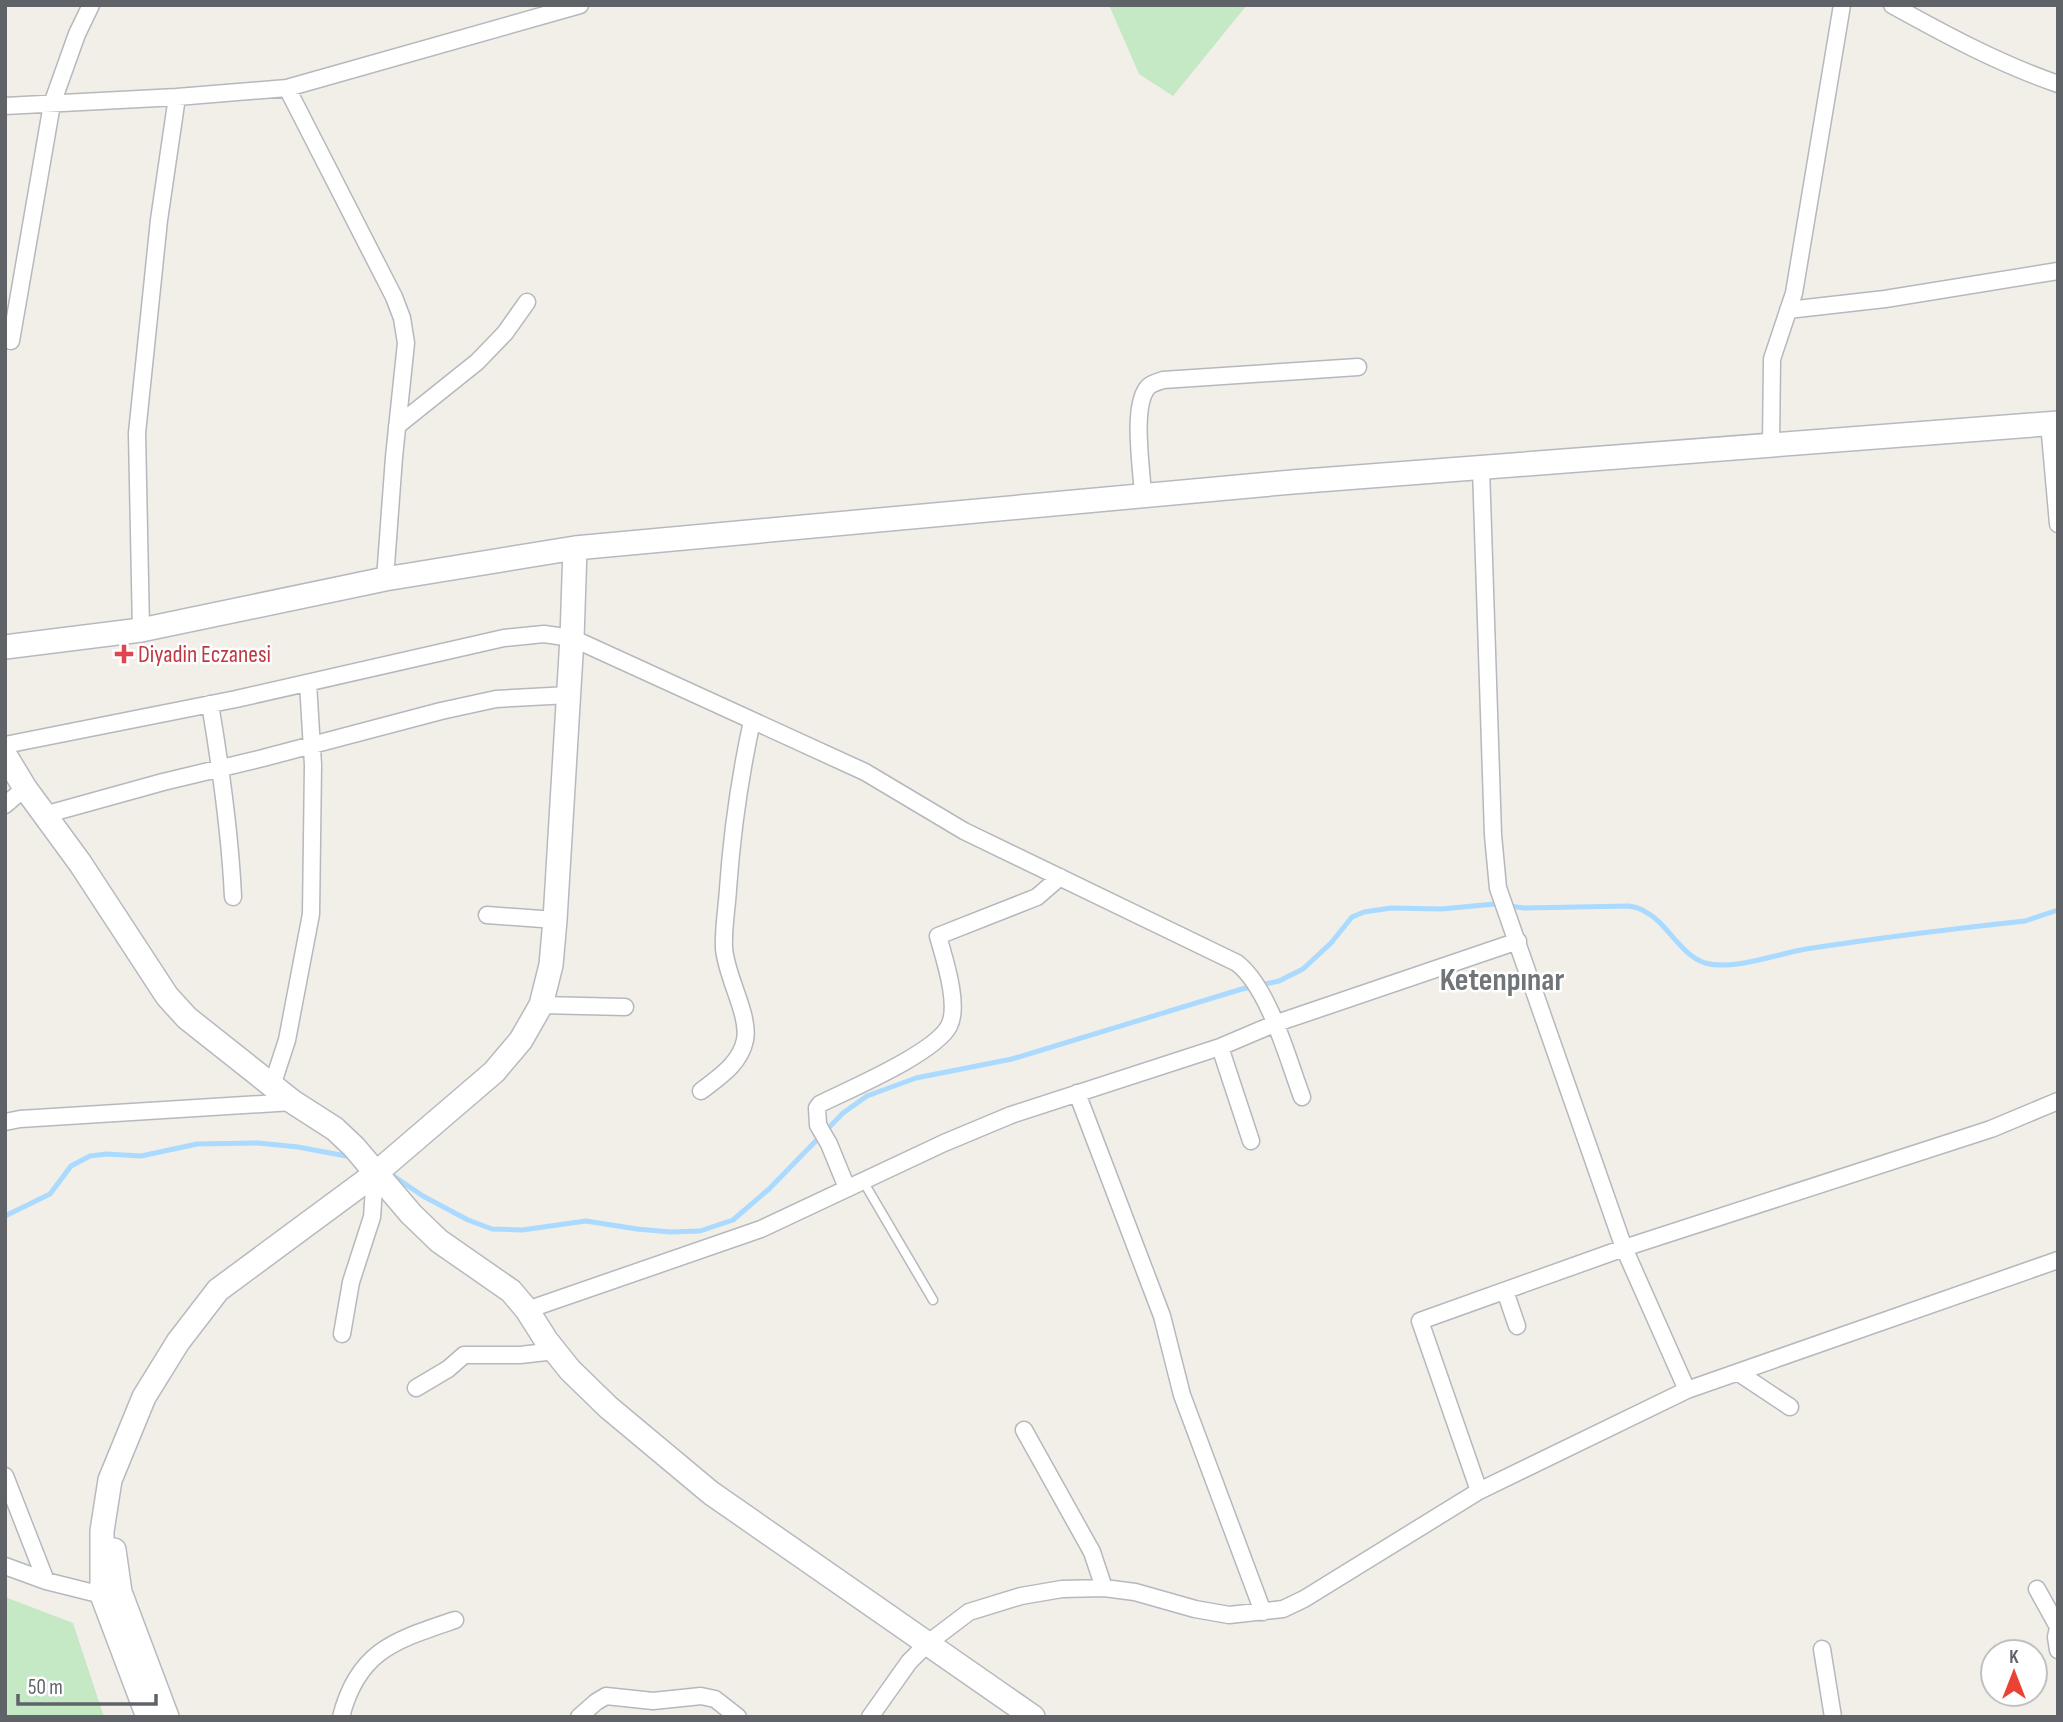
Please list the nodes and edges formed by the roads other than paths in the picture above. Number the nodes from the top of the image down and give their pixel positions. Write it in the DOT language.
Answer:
graph roads {
  1 [pos="91,5"];
  2 [pos="580,5"];
  3 [pos="1842,5"];
  4 [pos="1892,5"];
  5 [pos="2058,84"];
  6 [pos="287,88"];
  7 [pos="177,97"];
  8 [pos="52,104"];
  9 [pos="5,106"];
  10 [pos="2058,271"];
  11 [pos="527,302"];
  12 [pos="1788,310"];
  13 [pos="11,341"];
  14 [pos="1358,367"];
  15 [pos="2053,423"];
  16 [pos="397,426"];
  17 [pos="1771,445"];
  18 [pos="1481,468"];
  19 [pos="1143,496"];
  20 [pos="2058,524"];
  21 [pos="575,548"];
  22 [pos="385,579"];
  23 [pos="141,630"];
  24 [pos="572,638"];
  25 [pos="5,647"];
  26 [pos="308,683"];
  27 [pos="569,695"];
  28 [pos="210,704"];
  29 [pos="752,721"];
  30 [pos="5,745"];
  31 [pos="312,746"];
  32 [pos="5,755"];
  33 [pos="221,768"];
  34 [pos="25,788"];
  35 [pos="5,805"];
  36 [pos="44,815"];
  37 [pos="1060,877"];
  38 [pos="233,897"];
  39 [pos="487,915"];
  40 [pos="555,920"];
  41 [pos="1518,941"];
  42 [pos="541,1005"];
  43 [pos="625,1007"];
  44 [pos="1274,1024"];
  45 [pos="1220,1047"];
  46 [pos="272,1086"];
  47 [pos="701,1091"];
  48 [pos="1077,1093"];
  49 [pos="1302,1097"];
  50 [pos="2058,1101"];
  51 [pos="293,1102"];
  52 [pos="5,1122"];
  53 [pos="1251,1141"];
  54 [pos="375,1174"];
  55 [pos="863,1181"];
  56 [pos="847,1188"];
  57 [pos="1625,1248"];
  58 [pos="2058,1260"];
  59 [pos="1505,1291"];
  60 [pos="933,1300"];
  61 [pos="527,1310"];
  62 [pos="1517,1326"];
  63 [pos="342,1334"];
  64 [pos="555,1351"];
  65 [pos="1739,1373"];
  66 [pos="416,1388"];
  67 [pos="1687,1390"];
  68 [pos="1790,1407"];
  69 [pos="1024,1430"];
  70 [pos="5,1476"];
  71 [pos="1479,1491"];
  72 [pos="5,1566"];
  73 [pos="46,1581"];
  74 [pos="1104,1588"];
  75 [pos="2037,1589"];
  76 [pos="111,1594"];
  77 [pos="1263,1612"];
  78 [pos="455,1620"];
  79 [pos="2058,1627"];
  80 [pos="928,1643"];
  81 [pos="1822,1649"];
  82 [pos="2058,1650"];
  83 [pos="148,1717"];
  84 [pos="167,1717"];
  85 [pos="341,1717"];
  86 [pos="579,1717"];
  87 [pos="738,1717"];
  88 [pos="870,1717"];
  89 [pos="1033,1717"];
  90 [pos="1833,1717"];
  1 -- 8 [label="street"];
  2 -- 6 [label="street"];
  3 -- 12 [label="street"];
  4 -- 5 [label="street"];
  6 -- 7 [label="street"];
  6 -- 16 [label="street"];
  7 -- 8 [label="street"];
  7 -- 23 [label="street"];
  8 -- 9 [label="street"];
  8 -- 13 [label="street"];
  10 -- 12 [label="street"];
  11 -- 16 [label="street"];
  12 -- 17 [label="street"];
  14 -- 19 [label="street"];
  15 -- 17 [label="street"];
  15 -- 20 [label="street"];
  16 -- 22 [label="street"];
  17 -- 18 [label="street"];
  18 -- 19 [label="street"];
  18 -- 41 [label="street"];
  19 -- 21 [label="street"];
  21 -- 22 [label="street"];
  21 -- 24 [label="street"];
  22 -- 23 [label="street"];
  23 -- 25 [label="street"];
  24 -- 26 [label="street"];
  24 -- 27 [label="street"];
  24 -- 29 [label="street"];
  26 -- 28 [label="street"];
  26 -- 31 [label="street"];
  27 -- 31 [label="street"];
  27 -- 40 [label="street"];
  28 -- 30 [label="street"];
  28 -- 33 [label="street"];
  29 -- 37 [label="street"];
  29 -- 47 [label="street"];
  31 -- 33 [label="street"];
  31 -- 46 [label="street"];
  32 -- 34 [label="street"];
  33 -- 36 [label="street"];
  33 -- 38 [label="street"];
  34 -- 35 [label="street"];
  34 -- 36 [label="street"];
  36 -- 46 [label="street"];
  37 -- 44 [label="street"];
  37 -- 56 [label="street"];
  39 -- 40 [label="street"];
  40 -- 42 [label="street"];
  41 -- 44 [label="street"];
  41 -- 57 [label="street"];
  42 -- 43 [label="street"];
  42 -- 54 [label="street"];
  44 -- 45 [label="street"];
  44 -- 49 [label="street"];
  45 -- 48 [label="street"];
  45 -- 53 [label="street"];
  46 -- 51 [label="street"];
  48 -- 55 [label="street"];
  48 -- 77 [label="street"];
  50 -- 57 [label="street"];
  51 -- 52 [label="street"];
  51 -- 54 [label="street"];
  54 -- 61 [label="street"];
  54 -- 63 [label="street"];
  54 -- 76 [label="street"];
  55 -- 56 [label="street"];
  55 -- 60 [label="lane"];
  56 -- 61 [label="street"];
  57 -- 59 [label="street"];
  57 -- 67 [label="street"];
  58 -- 65 [label="street"];
  59 -- 62 [label="street"];
  59 -- 71 [label="street"];
  61 -- 64 [label="street"];
  64 -- 66 [label="street"];
  64 -- 80 [label="street"];
  65 -- 67 [label="street"];
  65 -- 68 [label="street"];
  67 -- 71 [label="street"];
  69 -- 74 [label="street"];
  70 -- 73 [label="street"];
  71 -- 77 [label="street"];
  72 -- 73 [label="street"];
  73 -- 76 [label="street"];
  74 -- 77 [label="street"];
  74 -- 80 [label="street"];
  75 -- 79 [label="street"];
  76 -- 83 [label="street"];
  76 -- 84 [label="street"];
  78 -- 85 [label="street"];
  79 -- 82 [label="street"];
  80 -- 88 [label="street"];
  80 -- 89 [label="street"];
  81 -- 90 [label="street"];
  86 -- 87 [label="street"];
}
